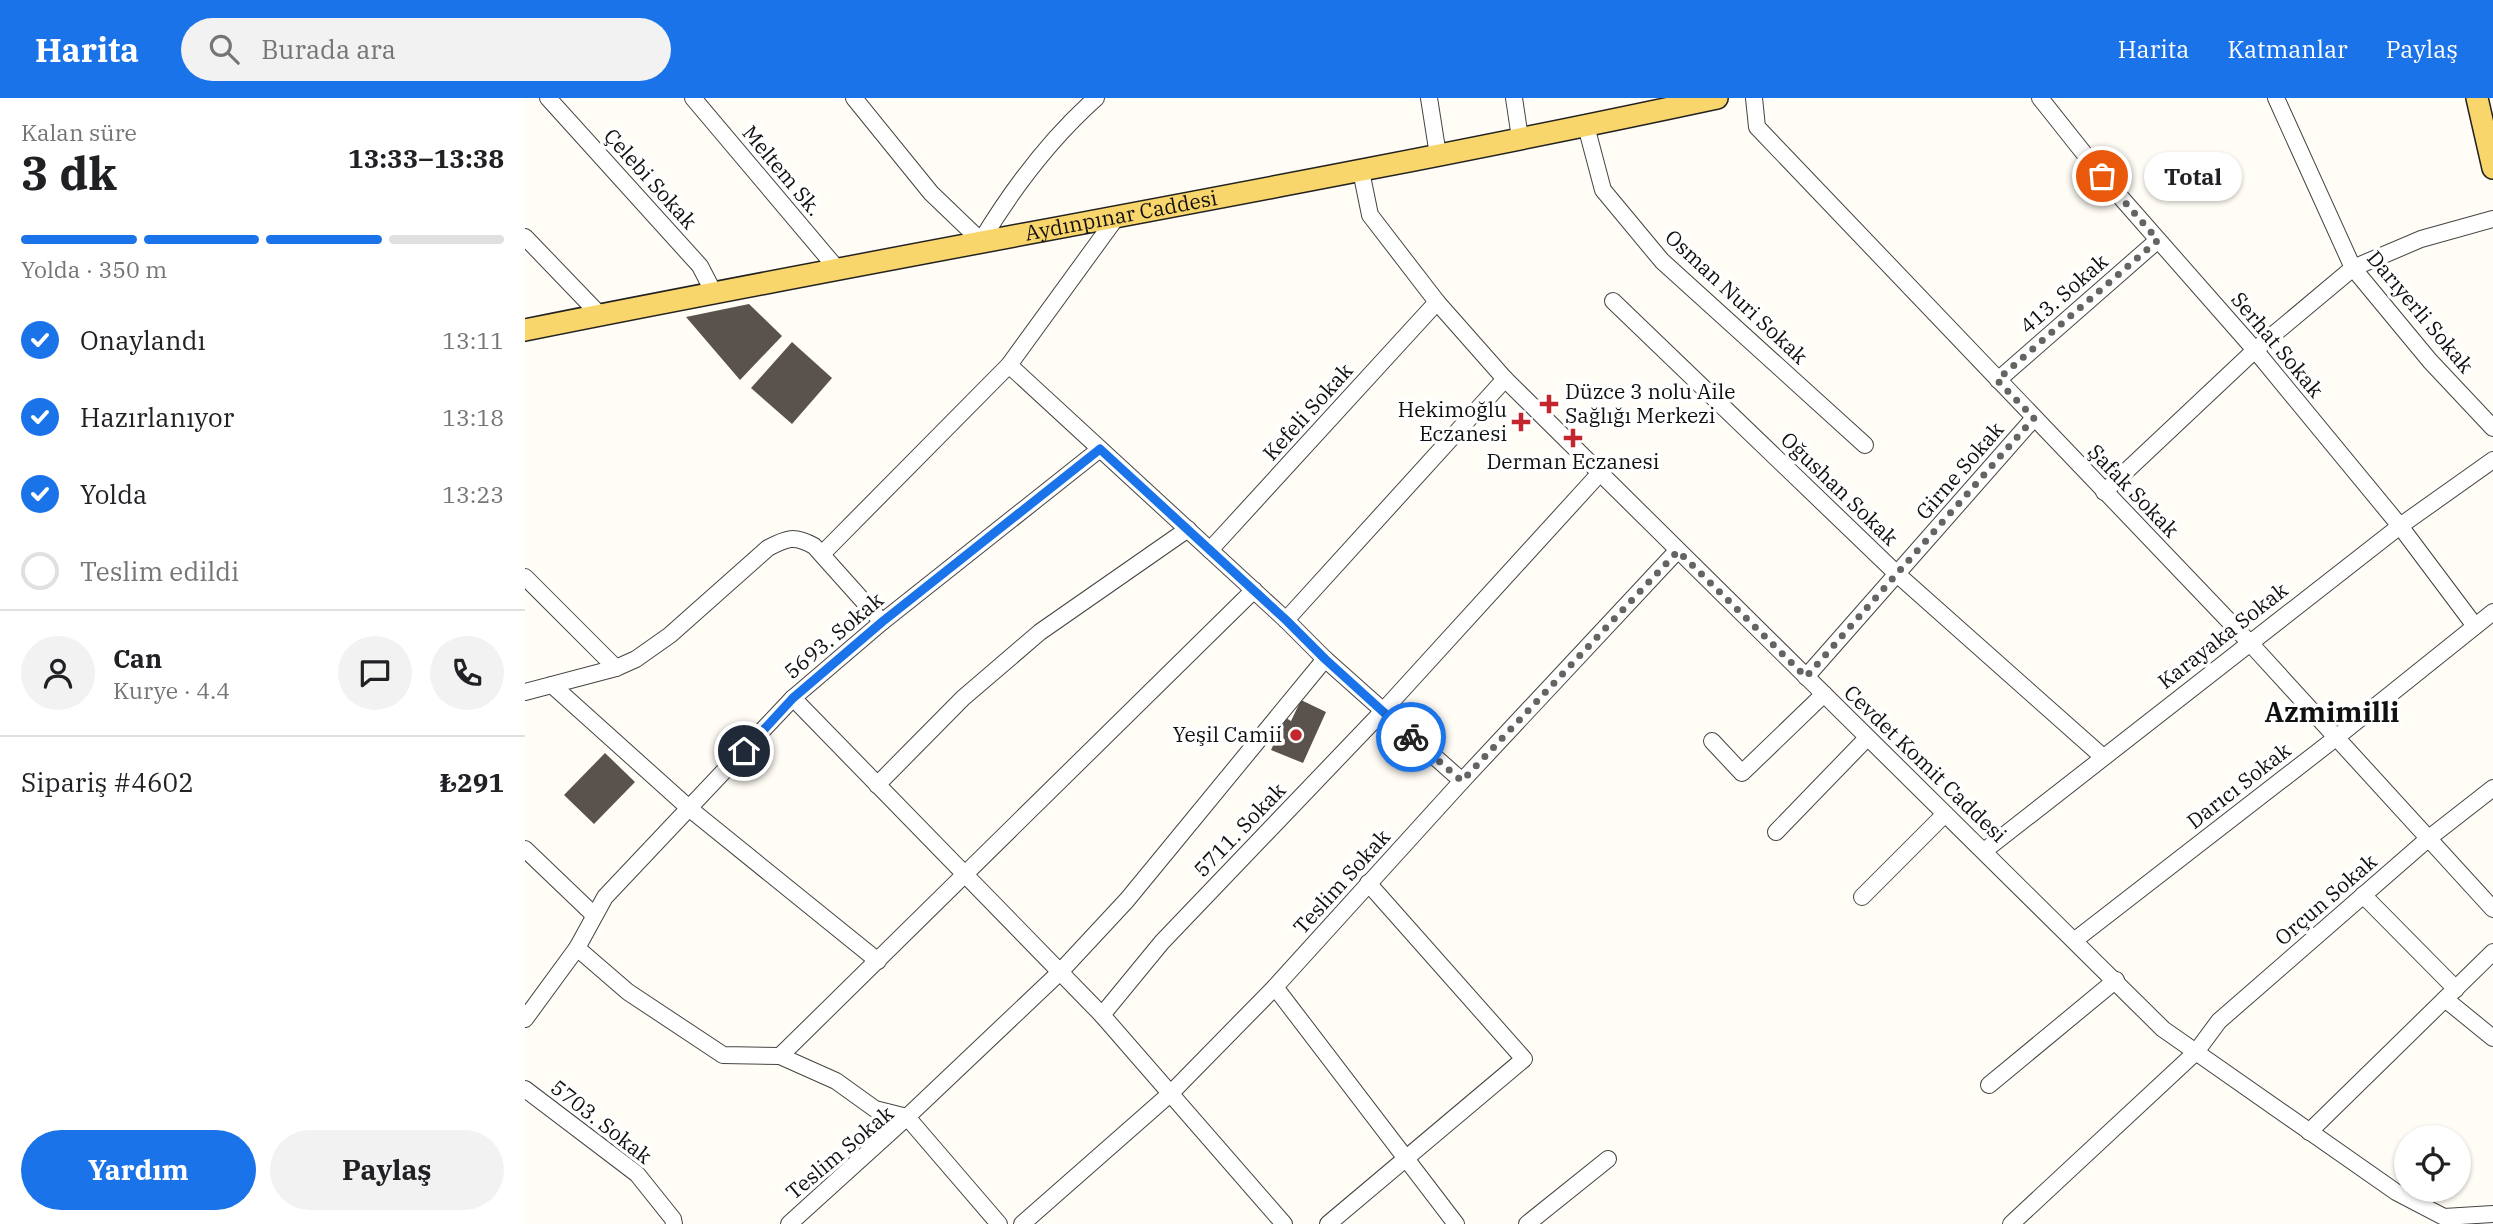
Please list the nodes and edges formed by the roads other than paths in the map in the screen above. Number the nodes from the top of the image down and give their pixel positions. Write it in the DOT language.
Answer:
graph roads {
  1 [pos="548,98"];
  2 [pos="693,98"];
  3 [pos="854,98"];
  4 [pos="1429,98"];
  5 [pos="1514,98"];
  6 [pos="1717,98"];
  7 [pos="1754,98"];
  8 [pos="2040,98"];
  9 [pos="2276,98"];
  10 [pos="2477,98"];
  11 [pos="1084,102"];
  12 [pos="1586,126"];
  13 [pos="1520,138"];
  14 [pos="1438,155"];
  15 [pos="2493,168"];
  16 [pos="1361,171"];
  17 [pos="1115,218"];
  18 [pos="2493,219"];
  19 [pos="525,237"];
  20 [pos="2158,240"];
  21 [pos="981,241"];
  22 [pos="2353,268"];
  23 [pos="839,271"];
  24 [pos="714,293"];
  25 [pos="1613,301"];
  26 [pos="1437,302"];
  27 [pos="600,315"];
  28 [pos="525,331"];
  29 [pos="2255,350"];
  30 [pos="1009,365"];
  31 [pos="1506,379"];
  32 [pos="1997,380"];
  33 [pos="2034,418"];
  34 [pos="2493,428"];
  35 [pos="1865,445"];
  36 [pos="1100,449"];
  37 [pos="2493,460"];
  38 [pos="1600,473"];
  39 [pos="2104,492"];
  40 [pos="2400,526"];
  41 [pos="1188,529"];
  42 [pos="1210,550"];
  43 [pos="1678,551"];
  44 [pos="822,554"];
  45 [pos="1897,574"];
  46 [pos="525,577"];
  47 [pos="1254,590"];
  48 [pos="2493,612"];
  49 [pos="1286,620"];
  50 [pos="882,622"];
  51 [pos="2475,625"];
  52 [pos="2249,642"];
  53 [pos="1325,659"];
  54 [pos="616,667"];
  55 [pos="1806,677"];
  56 [pos="552,685"];
  57 [pos="525,692"];
  58 [pos="1824,694"];
  59 [pos="793,698"];
  60 [pos="1383,711"];
  61 [pos="2337,737"];
  62 [pos="1867,738"];
  63 [pos="1712,741"];
  64 [pos="2103,757"];
  65 [pos="1462,781"];
  66 [pos="877,785"];
  67 [pos="2493,788"];
  68 [pos="690,808"];
  69 [pos="1945,814"];
  70 [pos="1776,832"];
  71 [pos="2428,838"];
  72 [pos="525,849"];
  73 [pos="1984,851"];
  74 [pos="964,874"];
  75 [pos="1369,883"];
  76 [pos="2363,895"];
  77 [pos="1862,897"];
  78 [pos="2493,909"];
  79 [pos="594,915"];
  80 [pos="2075,940"];
  81 [pos="577,948"];
  82 [pos="2493,953"];
  83 [pos="878,961"];
  84 [pos="1059,972"];
  85 [pos="2116,980"];
  86 [pos="1275,987"];
  87 [pos="2451,994"];
  88 [pos="1102,1015"];
  89 [pos="525,1019"];
  90 [pos="2493,1038"];
  91 [pos="2196,1052"];
  92 [pos="780,1056"];
  93 [pos="1989,1085"];
  94 [pos="525,1089"];
  95 [pos="1171,1093"];
  96 [pos="907,1117"];
  97 [pos="2309,1132"];
  98 [pos="1406,1159"];
  99 [pos="1608,1159"];
  100 [pos="2493,1214"];
  101 [pos="2443,1220"];
  102 [pos="2015,1223"];
  103 [pos="674,1224"];
  104 [pos="789,1224"];
  105 [pos="999,1224"];
  106 [pos="1022,1224"];
  107 [pos="1284,1224"];
  108 [pos="1328,1224"];
  109 [pos="1456,1224"];
  110 [pos="1527,1224"];
  1 -- 24 [label="street, Çelebi Sokak"];
  2 -- 23 [label="street, Meltem Sk."];
  3 -- 21 [label="street"];
  4 -- 14 [label="street"];
  5 -- 13 [label="street"];
  6 -- 12 [label="main road, Aydınpınar Caddesi"];
  7 -- 32 [label="street, Şafak Sokak"];
  8 -- 20 [label="street, Serhat Sokak"];
  9 -- 22 [label="street, Darıyerli Sokak"];
  10 -- 15 [label="main road"];
  11 -- 21 [label="street"];
  12 -- 13 [label="main road, Aydınpınar Caddesi"];
  12 -- 35 [label="street, Osman Nuri Sokak"];
  13 -- 14 [label="main road, Aydınpınar Caddesi"];
  14 -- 16 [label="main road, Aydınpınar Caddesi"];
  16 -- 17 [label="main road, Aydınpınar Caddesi"];
  16 -- 26 [label="street, Cevdet Komit Caddesi"];
  17 -- 21 [label="main road, Aydınpınar Caddesi"];
  17 -- 30 [label="street"];
  18 -- 22 [label="street"];
  19 -- 27 [label="street"];
  20 -- 29 [label="street, Serhat Sokak"];
  20 -- 32 [label="street, 413. Sokak"];
  21 -- 23 [label="main road, Aydınpınar Caddesi"];
  22 -- 29 [label="street"];
  22 -- 34 [label="street, Darıyerli Sokak"];
  23 -- 24 [label="main road, Aydınpınar Caddesi"];
  24 -- 27 [label="main road, Aydınpınar Caddesi"];
  25 -- 45 [label="street, Oğushan Sokak"];
  26 -- 31 [label="street, Cevdet Komit Caddesi"];
  26 -- 42 [label="street, Kefeli Sokak"];
  27 -- 28 [label="main road, Aydınpınar Caddesi"];
  29 -- 39 [label="street"];
  29 -- 40 [label="street, Serhat Sokak"];
  30 -- 36 [label="street"];
  30 -- 44 [label="street"];
  31 -- 38 [label="street, Cevdet Komit Caddesi"];
  31 -- 49 [label="street"];
  32 -- 33 [label="street, Şafak Sokak"];
  33 -- 39 [label="street, Şafak Sokak"];
  33 -- 45 [label="street, Girne Sokak"];
  36 -- 41 [label="street"];
  36 -- 50 [label="street, 5693. Sokak"];
  37 -- 40 [label="street, Karayaka Sokak"];
  38 -- 43 [label="street, Cevdet Komit Caddesi"];
  38 -- 60 [label="street, 5711. Sokak"];
  39 -- 52 [label="street, Şafak Sokak"];
  40 -- 51 [label="street, Serhat Sokak"];
  40 -- 52 [label="street, Karayaka Sokak"];
  41 -- 42 [label="street"];
  41 -- 66 [label="street"];
  42 -- 47 [label="street"];
  43 -- 55 [label="street, Cevdet Komit Caddesi"];
  43 -- 65 [label="street, Teslim Sokak"];
  44 -- 50 [label="street"];
  44 -- 54 [label="street"];
  45 -- 55 [label="street, Girne Sokak"];
  45 -- 64 [label="street, Oğushan Sokak"];
  46 -- 54 [label="street"];
  47 -- 49 [label="street"];
  47 -- 74 [label="street"];
  48 -- 51 [label="street, Darıcı Sokak"];
  49 -- 53 [label="street"];
  50 -- 59 [label="street, 5693. Sokak"];
  51 -- 61 [label="street, Darıcı Sokak"];
  52 -- 61 [label="street, Şafak Sokak"];
  52 -- 64 [label="street, Karayaka Sokak"];
  53 -- 60 [label="street"];
  53 -- 84 [label="street"];
  54 -- 56 [label="street"];
  55 -- 58 [label="street, Cevdet Komit Caddesi"];
  56 -- 57 [label="street"];
  56 -- 68 [label="street"];
  58 -- 62 [label="street, Cevdet Komit Caddesi"];
  58 -- 63 [label="street"];
  59 -- 66 [label="street"];
  59 -- 68 [label="street, 5693. Sokak"];
  60 -- 65 [label="street"];
  60 -- 88 [label="street, 5711. Sokak"];
  61 -- 71 [label="street, Şafak Sokak"];
  61 -- 80 [label="street, Darıcı Sokak"];
  62 -- 69 [label="street, Cevdet Komit Caddesi"];
  62 -- 70 [label="street"];
  64 -- 73 [label="street, Karayaka Sokak"];
  65 -- 75 [label="street, Teslim Sokak"];
  66 -- 74 [label="street"];
  67 -- 71 [label="street, Orçun Sokak"];
  68 -- 79 [label="street, 5693. Sokak"];
  68 -- 83 [label="street"];
  69 -- 73 [label="street, Cevdet Komit Caddesi"];
  69 -- 77 [label="street"];
  71 -- 76 [label="street, Orçun Sokak"];
  71 -- 78 [label="street, Şafak Sokak"];
  72 -- 79 [label="street"];
  73 -- 80 [label="street, Cevdet Komit Caddesi"];
  74 -- 83 [label="street"];
  74 -- 84 [label="street"];
  75 -- 86 [label="street, Teslim Sokak"];
  75 -- 98 [label="street"];
  76 -- 87 [label="street"];
  76 -- 91 [label="street, Orçun Sokak"];
  79 -- 81 [label="street, 5693. Sokak"];
  80 -- 85 [label="street, Cevdet Komit Caddesi"];
  81 -- 89 [label="street, 5693. Sokak"];
  81 -- 92 [label="street"];
  82 -- 87 [label="street"];
  83 -- 92 [label="street"];
  84 -- 88 [label="street"];
  84 -- 96 [label="street"];
  85 -- 91 [label="street, Cevdet Komit Caddesi"];
  85 -- 93 [label="street"];
  86 -- 95 [label="street, Teslim Sokak"];
  86 -- 98 [label="street"];
  87 -- 90 [label="street"];
  87 -- 97 [label="street"];
  88 -- 95 [label="street"];
  91 -- 97 [label="street, Cevdet Komit Caddesi"];
  91 -- 102 [label="street"];
  92 -- 96 [label="street"];
  94 -- 103 [label="street, 5703. Sokak"];
  95 -- 106 [label="street, Teslim Sokak"];
  95 -- 107 [label="street"];
  96 -- 104 [label="street, Teslim Sokak"];
  96 -- 105 [label="street, Teslim Sokak"];
  97 -- 101 [label="street, Cevdet Komit Caddesi"];
  98 -- 108 [label="street"];
  98 -- 109 [label="street"];
  99 -- 110 [label="street"];
  100 -- 101 [label="street, Cevdet Komit Caddesi"];
}
